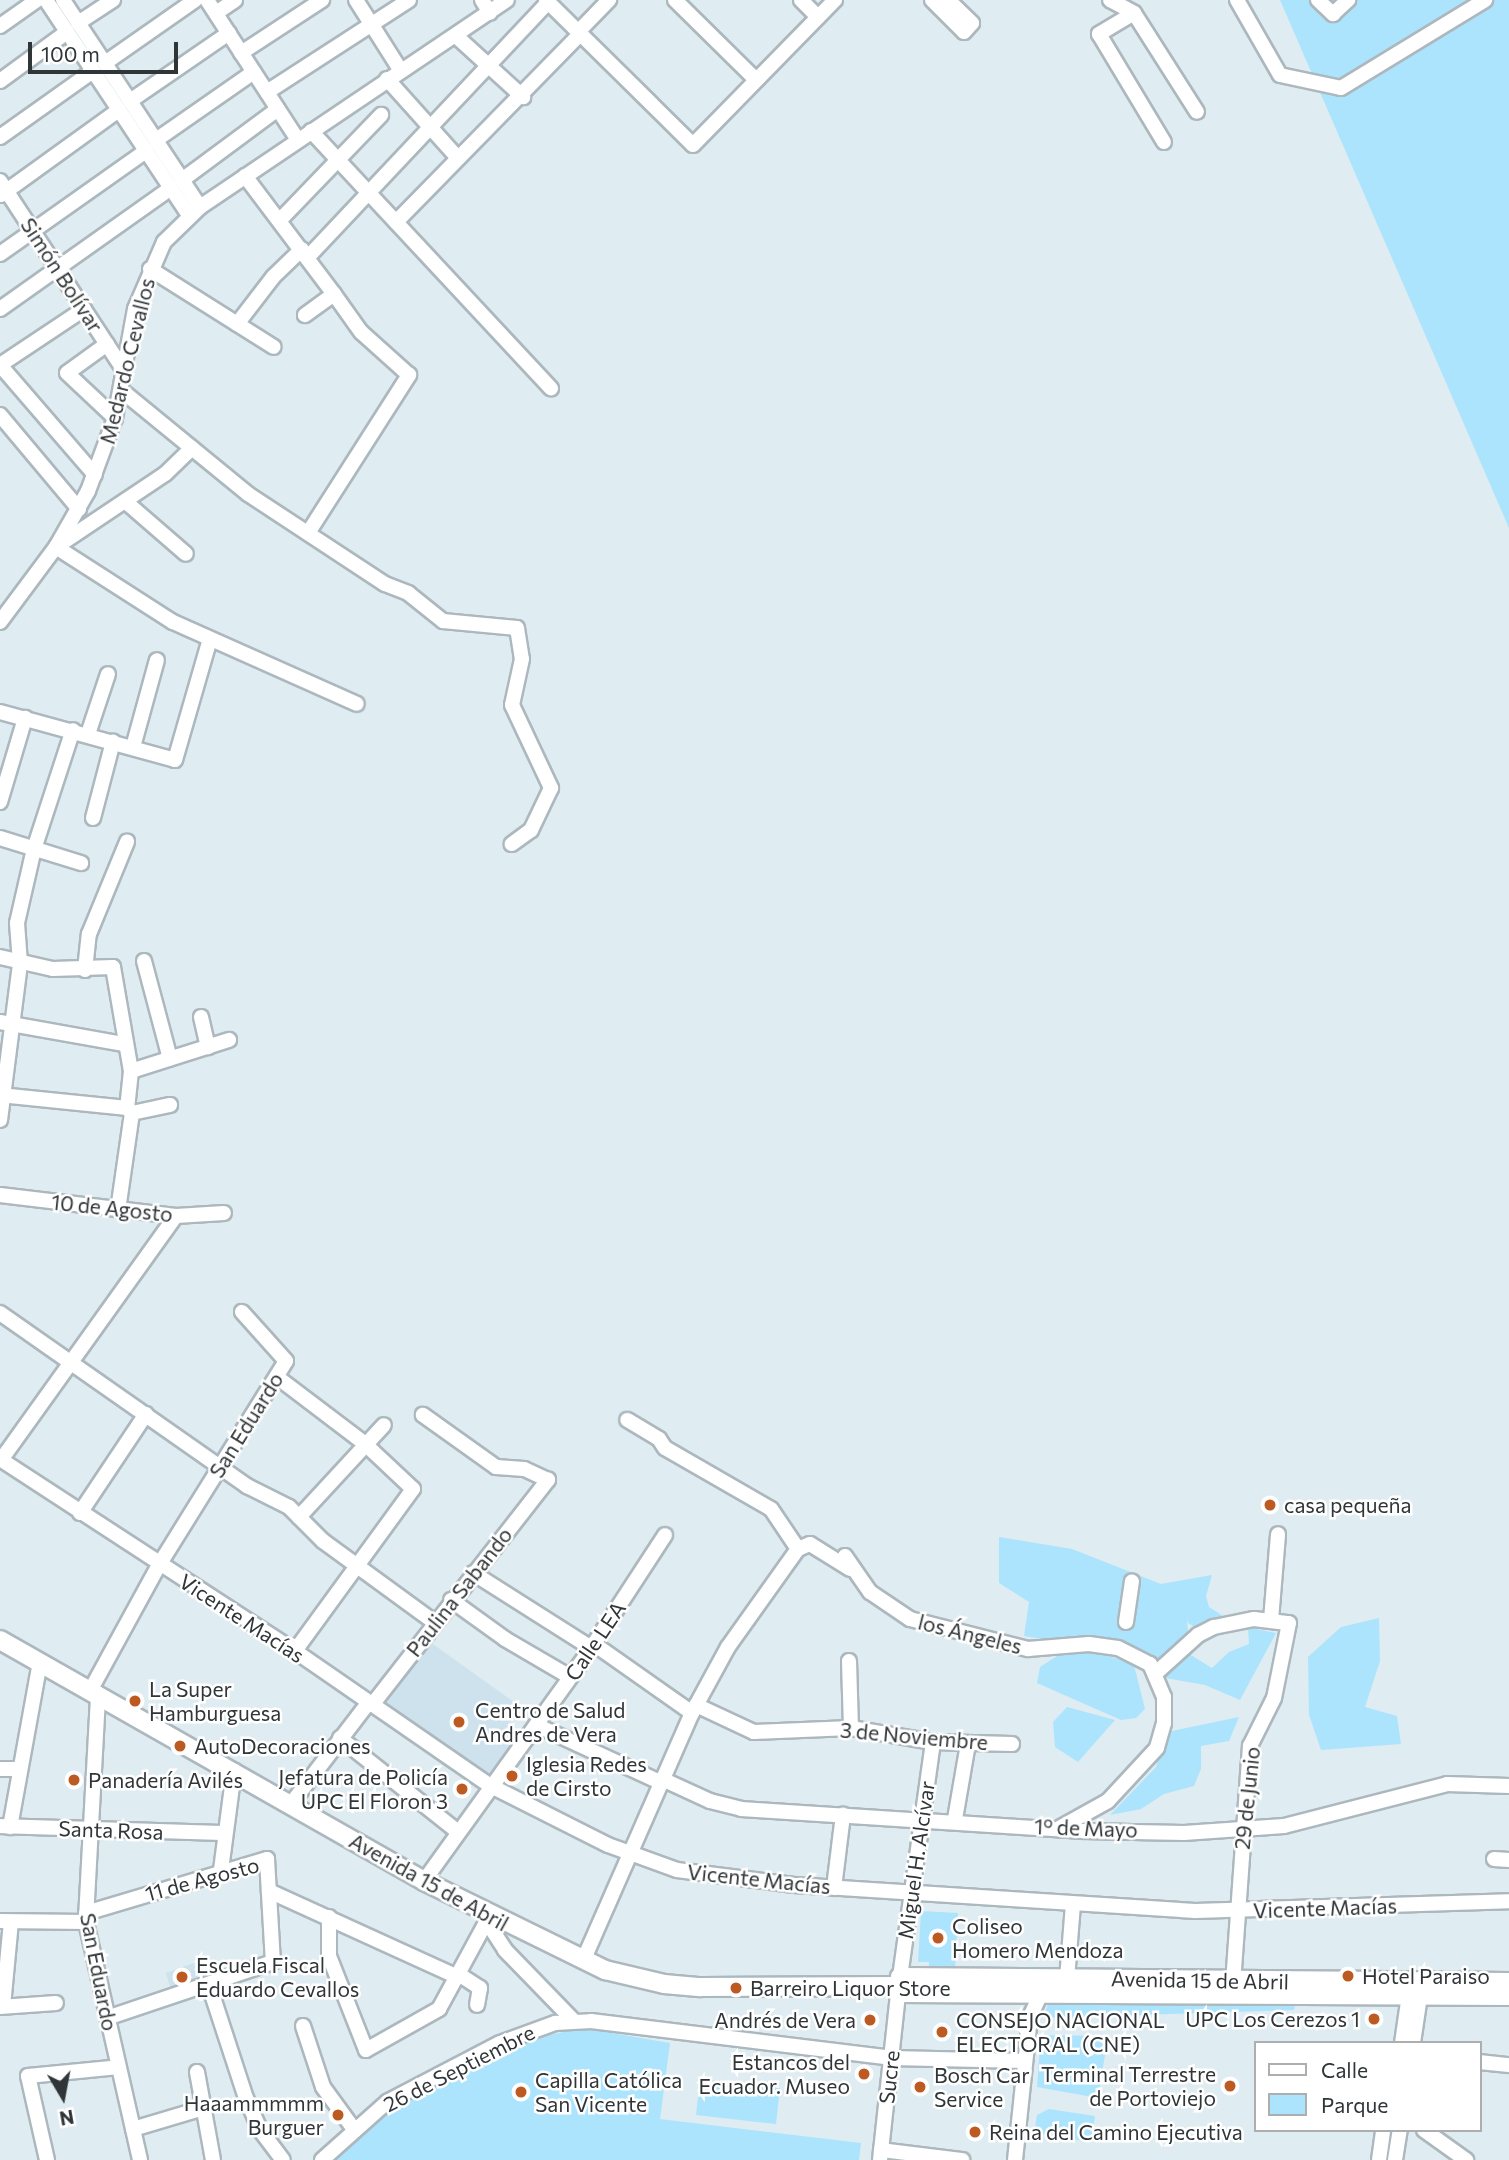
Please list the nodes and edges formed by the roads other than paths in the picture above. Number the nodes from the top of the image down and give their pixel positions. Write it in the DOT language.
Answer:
graph roads {
  1 [pos="37,0"];
  2 [pos="46,0"];
  3 [pos="63,0"];
  4 [pos="113,0"];
  5 [pos="195,0"];
  6 [pos="235,0"];
  7 [pos="322,0"];
  8 [pos="356,0"];
  9 [pos="409,0"];
  10 [pos="482,0"];
  11 [pos="508,0"];
  12 [pos="609,0"];
  13 [pos="675,0"];
  14 [pos="802,0"];
  15 [pos="835,0"];
  16 [pos="932,0"];
  17 [pos="948,0"];
  18 [pos="1110,0"];
  19 [pos="1237,0"];
  20 [pos="1318,0"];
  21 [pos="1348,0"];
  22 [pos="1485,0"];
  23 [pos="547,1"];
  24 [pos="211,6"];
  25 [pos="490,13"];
  26 [pos="1134,13"];
  27 [pos="818,17"];
  28 [pos="371,24"];
  29 [pos="0,26"];
  30 [pos="73,28"];
  31 [pos="229,33"];
  32 [pos="579,33"];
  33 [pos="456,36"];
  34 [pos="242,53"];
  35 [pos="99,67"];
  36 [pos="488,67"];
  37 [pos="401,71"];
  38 [pos="254,72"];
  39 [pos="387,79"];
  40 [pos="756,80"];
  41 [pos="0,81"];
  42 [pos="267,92"];
  43 [pos="523,97"];
  44 [pos="124,106"];
  45 [pos="278,109"];
  46 [pos="1197,113"];
  47 [pos="381,115"];
  48 [pos="429,126"];
  49 [pos="311,131"];
  50 [pos="0,137"];
  51 [pos="298,140"];
  52 [pos="1164,142"];
  53 [pos="151,145"];
  54 [pos="458,158"];
  55 [pos="337,159"];
  56 [pos="245,176"];
  57 [pos="177,184"];
  58 [pos="2,189"];
  59 [pos="367,191"];
  60 [pos="194,211"];
  61 [pos="280,220"];
  62 [pos="396,222"];
  63 [pos="33,231"];
  64 [pos="305,253"];
  65 [pos="0,254"];
  66 [pos="58,269"];
  67 [pos="150,269"];
  68 [pos="334,294"];
  69 [pos="0,309"];
  70 [pos="84,309"];
  71 [pos="304,315"];
  72 [pos="237,324"];
  73 [pos="107,344"];
  74 [pos="274,348"];
  75 [pos="0,365"];
  76 [pos="123,369"];
  77 [pos="551,388"];
  78 [pos="121,390"];
  79 [pos="0,415"];
  80 [pos="115,418"];
  81 [pos="191,447"];
  82 [pos="94,475"];
  83 [pos="126,502"];
  84 [pos="79,509"];
  85 [pos="308,533"];
  86 [pos="56,547"];
  87 [pos="186,554"];
  88 [pos="0,622"];
  89 [pos="210,639"];
  90 [pos="157,660"];
  91 [pos="108,674"];
  92 [pos="357,704"];
  93 [pos="0,712"];
  94 [pos="25,718"];
  95 [pos="73,730"];
  96 [pos="88,734"];
  97 [pos="113,742"];
  98 [pos="133,747"];
  99 [pos="0,802"];
  100 [pos="93,818"];
  101 [pos="0,838"];
  102 [pos="127,842"];
  103 [pos="512,844"];
  104 [pos="34,849"];
  105 [pos="81,863"];
  106 [pos="0,957"];
  107 [pos="144,961"];
  108 [pos="20,963"];
  109 [pos="85,970"];
  110 [pos="201,1017"];
  111 [pos="6,1023"];
  112 [pos="229,1040"];
  113 [pos="124,1044"];
  114 [pos="208,1046"];
  115 [pos="170,1059"];
  116 [pos="131,1071"];
  117 [pos="2,1096"];
  118 [pos="170,1105"];
  119 [pos="130,1110"];
  120 [pos="0,1120"];
  121 [pos="0,1195"];
  122 [pos="118,1210"];
  123 [pos="224,1213"];
  124 [pos="176,1216"];
  125 [pos="242,1312"];
  126 [pos="1,1317"];
  127 [pos="70,1361"];
  128 [pos="277,1377"];
  129 [pos="146,1414"];
  130 [pos="423,1415"];
  131 [pos="628,1420"];
  132 [pos="384,1425"];
  133 [pos="364,1443"];
  134 [pos="0,1460"];
  135 [pos="219,1467"];
  136 [pos="80,1513"];
  137 [pos="299,1517"];
  138 [pos="1278,1534"];
  139 [pos="665,1535"];
  140 [pos="797,1548"];
  141 [pos="845,1556"];
  142 [pos="159,1565"];
  143 [pos="355,1567"];
  144 [pos="854,1572"];
  145 [pos="473,1573"];
  146 [pos="1132,1581"];
  147 [pos="451,1600"];
  148 [pos="1271,1620"];
  149 [pos="434,1622"];
  150 [pos="1126,1622"];
  151 [pos="0,1640"];
  152 [pos="593,1646"];
  153 [pos="295,1651"];
  154 [pos="849,1661"];
  155 [pos="40,1662"];
  156 [pos="1156,1673"];
  157 [pos="570,1677"];
  158 [pos="94,1694"];
  159 [pos="371,1703"];
  160 [pos="694,1709"];
  161 [pos="536,1725"];
  162 [pos="851,1728"];
  163 [pos="340,1738"];
  164 [pos="933,1742"];
  165 [pos="968,1744"];
  166 [pos="1012,1744"];
  167 [pos="0,1769"];
  168 [pos="20,1769"];
  169 [pos="234,1771"];
  170 [pos="661,1780"];
  171 [pos="491,1786"];
  172 [pos="1509,1786"];
  173 [pos="291,1804"];
  174 [pos="843,1815"];
  175 [pos="921,1819"];
  176 [pos="955,1819"];
  177 [pos="5,1826"];
  178 [pos="1243,1828"];
  179 [pos="89,1829"];
  180 [pos="1057,1829"];
  181 [pos="458,1832"];
  182 [pos="222,1833"];
  183 [pos="630,1855"];
  184 [pos="221,1870"];
  185 [pos="424,1881"];
  186 [pos="834,1888"];
  187 [pos="269,1891"];
  188 [pos="909,1892"];
  189 [pos="1509,1901"];
  190 [pos="1073,1904"];
  191 [pos="1236,1912"];
  192 [pos="86,1917"];
  193 [pos="329,1917"];
  194 [pos="488,1920"];
  195 [pos="5,1921"];
  196 [pos="583,1961"];
  197 [pos="459,1976"];
  198 [pos="988,1977"];
  199 [pos="1067,1979"];
  200 [pos="1233,1980"];
  201 [pos="1509,1982"];
  202 [pos="209,1985"];
  203 [pos="899,1986"];
  204 [pos="1010,1993"];
  205 [pos="1041,1993"];
  206 [pos="1415,1996"];
  207 [pos="1509,1996"];
  208 [pos="56,2003"];
  209 [pos="477,2005"];
  210 [pos="2,2006"];
  211 [pos="107,2018"];
  212 [pos="573,2020"];
  213 [pos="303,2026"];
  214 [pos="1028,2026"];
  215 [pos="1403,2041"];
  216 [pos="1413,2041"];
  217 [pos="891,2058"];
  218 [pos="1025,2061"];
  219 [pos="1481,2063"];
  220 [pos="1509,2065"];
  221 [pos="119,2067"];
  222 [pos="197,2073"];
  223 [pos="200,2109"];
  224 [pos="354,2128"];
  225 [pos="133,2129"];
  226 [pos="1384,2132"];
  227 [pos="1389,2132"];
  228 [pos="1400,2132"];
  229 [pos="1427,2132"];
  230 [pos="881,2155"];
  231 [pos="47,2160"];
  232 [pos="140,2160"];
  233 [pos="213,2160"];
  234 [pos="283,2160"];
  235 [pos="322,2160"];
  236 [pos="962,2160"];
  237 [pos="1015,2160"];
  238 [pos="1379,2160"];
  239 [pos="1384,2160"];
  240 [pos="1395,2160"];
  241 [pos="1466,2160"];
  1 -- 29 [label="street"];
  2 -- 30 [label="street"];
  3 -- 30 [label="street"];
  4 -- 30 [label="street"];
  5 -- 35 [label="street"];
  6 -- 24 [label="street"];
  7 -- 34 [label="street"];
  8 -- 28 [label="street"];
  9 -- 28 [label="street"];
  10 -- 25 [label="street"];
  11 -- 25 [label="street, Medardo Cevallos"];
  12 -- 32 [label="street"];
  13 -- 40 [label="street"];
  14 -- 27 [label="street"];
  15 -- 27 [label="street"];
  16 -- 17 [label="street"];
  18 -- 26 [label="street"];
  19 -- 22 [label="street"];
  20 -- 21 [label="street"];
  23 -- 32 [label="street"];
  23 -- 36 [label="street"];
  24 -- 31 [label="street"];
  25 -- 33 [label="street, Medardo Cevallos"];
  26 -- 46 [label="street"];
  26 -- 52 [label="street"];
  27 -- 40 [label="street"];
  28 -- 37 [label="street"];
  28 -- 42 [label="street"];
  30 -- 35 [label="street"];
  30 -- 41 [label="street"];
  31 -- 34 [label="street"];
  31 -- 44 [label="street"];
  32 -- 40 [label="street"];
  32 -- 43 [label="street"];
  33 -- 36 [label="street"];
  33 -- 37 [label="street, Medardo Cevallos"];
  34 -- 38 [label="street"];
  35 -- 44 [label="street"];
  35 -- 50 [label="street"];
  36 -- 43 [label="street"];
  36 -- 48 [label="street"];
  37 -- 39 [label="street, Medardo Cevallos"];
  38 -- 42 [label="street"];
  38 -- 53 [label="street"];
  39 -- 48 [label="street"];
  39 -- 49 [label="street, Medardo Cevallos"];
  42 -- 45 [label="street"];
  43 -- 54 [label="street"];
  44 -- 53 [label="street"];
  44 -- 58 [label="street"];
  45 -- 51 [label="street"];
  45 -- 57 [label="street"];
  47 -- 55 [label="street"];
  48 -- 54 [label="street"];
  48 -- 59 [label="street"];
  49 -- 51 [label="street, Medardo Cevallos"];
  49 -- 55 [label="street"];
  51 -- 56 [label="street, Medardo Cevallos"];
  53 -- 57 [label="street"];
  53 -- 63 [label="street"];
  54 -- 62 [label="street"];
  55 -- 59 [label="street"];
  55 -- 61 [label="street"];
  56 -- 60 [label="street, Medardo Cevallos"];
  56 -- 61 [label="street"];
  57 -- 60 [label="street"];
  57 -- 66 [label="street"];
  58 -- 63 [label="street, Simón Bolívar"];
  59 -- 62 [label="street"];
  59 -- 64 [label="street"];
  60 -- 67 [label="street, Medardo Cevallos"];
  61 -- 64 [label="street"];
  62 -- 77 [label="street"];
  63 -- 65 [label="street"];
  63 -- 66 [label="street, Simón Bolívar"];
  64 -- 68 [label="street"];
  64 -- 72 [label="street"];
  66 -- 69 [label="street"];
  66 -- 70 [label="street, Simón Bolívar"];
  67 -- 72 [label="street"];
  67 -- 76 [label="street, Medardo Cevallos"];
  68 -- 71 [label="street"];
  68 -- 85 [label="street"];
  70 -- 73 [label="street, Simón Bolívar"];
  70 -- 75 [label="street"];
  72 -- 74 [label="street"];
  73 -- 76 [label="street, Simón Bolívar"];
  73 -- 80 [label="street"];
  75 -- 82 [label="street"];
  76 -- 78 [label="street, Medardo Cevallos"];
  78 -- 80 [label="street, Medardo Cevallos"];
  78 -- 81 [label="street"];
  79 -- 84 [label="street"];
  80 -- 82 [label="street, Medardo Cevallos"];
  81 -- 83 [label="street"];
  81 -- 85 [label="street"];
  82 -- 84 [label="street, Medardo Cevallos"];
  83 -- 86 [label="street"];
  83 -- 87 [label="street"];
  84 -- 86 [label="street, Medardo Cevallos"];
  85 -- 103 [label="street"];
  86 -- 88 [label="street, Medardo Cevallos"];
  86 -- 89 [label="street"];
  89 -- 92 [label="street"];
  89 -- 98 [label="street"];
  90 -- 98 [label="street"];
  91 -- 96 [label="street"];
  93 -- 94 [label="street"];
  94 -- 95 [label="street"];
  94 -- 99 [label="street"];
  95 -- 96 [label="street"];
  95 -- 104 [label="street"];
  96 -- 97 [label="street"];
  97 -- 98 [label="street"];
  97 -- 100 [label="street"];
  101 -- 104 [label="street"];
  102 -- 109 [label="street"];
  104 -- 105 [label="street"];
  104 -- 108 [label="street"];
  106 -- 108 [label="street"];
  107 -- 115 [label="street"];
  108 -- 109 [label="street"];
  108 -- 111 [label="street"];
  109 -- 113 [label="street"];
  110 -- 114 [label="street"];
  111 -- 113 [label="street"];
  111 -- 117 [label="street"];
  112 -- 114 [label="street"];
  113 -- 116 [label="street"];
  114 -- 115 [label="street"];
  115 -- 116 [label="street"];
  116 -- 119 [label="street"];
  117 -- 119 [label="street"];
  117 -- 120 [label="street"];
  118 -- 119 [label="street"];
  119 -- 122 [label="street"];
  121 -- 122 [label="street, 10 de Agosto"];
  122 -- 124 [label="street, 10 de Agosto"];
  123 -- 124 [label="street, 10 de Agosto"];
  124 -- 127 [label="street"];
  125 -- 128 [label="street, San Eduardo"];
  126 -- 127 [label="street"];
  127 -- 129 [label="street"];
  127 -- 134 [label="street"];
  128 -- 133 [label="street"];
  128 -- 135 [label="street, San Eduardo"];
  129 -- 135 [label="street"];
  129 -- 136 [label="street"];
  130 -- 145 [label="street, Paulina Sabando"];
  131 -- 140 [label="street"];
  132 -- 133 [label="street"];
  133 -- 137 [label="street"];
  133 -- 143 [label="street"];
  134 -- 136 [label="street, Vicente Macías"];
  135 -- 137 [label="street"];
  135 -- 142 [label="street, San Eduardo"];
  136 -- 142 [label="street, Vicente Macías"];
  137 -- 143 [label="street"];
  138 -- 148 [label="street"];
  139 -- 152 [label="street, Calle LEA"];
  140 -- 144 [label="street"];
  140 -- 160 [label="street"];
  141 -- 144 [label="street, los Ángeles"];
  142 -- 153 [label="street, Vicente Macías"];
  142 -- 158 [label="street, San Eduardo"];
  143 -- 149 [label="street"];
  143 -- 153 [label="street"];
  144 -- 156 [label="street, los Ángeles"];
  145 -- 147 [label="street, Paulina Sabando"];
  145 -- 152 [label="street, 3 de Noviembre"];
  146 -- 150 [label="street"];
  147 -- 149 [label="street, Paulina Sabando"];
  147 -- 157 [label="street"];
  148 -- 156 [label="street"];
  148 -- 178 [label="street, 29 de Junio"];
  149 -- 159 [label="street, Paulina Sabando"];
  151 -- 155 [label="main road, Avenida 15 de Abril"];
  152 -- 157 [label="street, Calle LEA"];
  152 -- 160 [label="street, 3 de Noviembre"];
  153 -- 159 [label="street, Vicente Macías"];
  154 -- 162 [label="street"];
  155 -- 158 [label="main road, Avenida 15 de Abril"];
  155 -- 168 [label="street"];
  156 -- 180 [label="street"];
  157 -- 161 [label="street, Calle LEA"];
  158 -- 169 [label="main road, Avenida 15 de Abril"];
  158 -- 179 [label="street, San Eduardo"];
  159 -- 163 [label="street, Paulina Sabando"];
  159 -- 171 [label="street, Vicente Macías"];
  160 -- 162 [label="street, 3 de Noviembre"];
  160 -- 170 [label="street"];
  161 -- 170 [label="street, 1º de Mayo"];
  161 -- 171 [label="street, Calle LEA"];
  162 -- 164 [label="street, 3 de Noviembre"];
  163 -- 173 [label="street, Paulina Sabando"];
  163 -- 181 [label="street"];
  164 -- 165 [label="street, 3 de Noviembre"];
  164 -- 175 [label="street, Miguel H. Alcívar"];
  165 -- 166 [label="street, 3 de Noviembre"];
  165 -- 176 [label="street"];
  167 -- 168 [label="street"];
  168 -- 177 [label="street"];
  169 -- 173 [label="main road, Avenida 15 de Abril"];
  169 -- 182 [label="street"];
  170 -- 174 [label="street, 1º de Mayo"];
  170 -- 183 [label="street"];
  171 -- 181 [label="street, Calle LEA"];
  171 -- 183 [label="street, Vicente Macías"];
  172 -- 178 [label="street, 1º de Mayo"];
  173 -- 185 [label="main road, Avenida 15 de Abril"];
  174 -- 175 [label="street, 1º de Mayo"];
  174 -- 186 [label="street"];
  175 -- 176 [label="street, 1º de Mayo"];
  175 -- 188 [label="street, Miguel H. Alcívar"];
  176 -- 180 [label="street, 1º de Mayo"];
  177 -- 179 [label="street, Santa Rosa"];
  178 -- 180 [label="street, 1º de Mayo"];
  178 -- 191 [label="street, 29 de Junio"];
  179 -- 182 [label="street, Santa Rosa"];
  179 -- 192 [label="street, San Eduardo"];
  181 -- 185 [label="street, Calle LEA"];
  182 -- 184 [label="street"];
  183 -- 186 [label="street, Vicente Macías"];
  183 -- 196 [label="street"];
  184 -- 187 [label="street, 11 de Agosto"];
  184 -- 192 [label="street, 11 de Agosto"];
  185 -- 194 [label="main road, Avenida 15 de Abril"];
  186 -- 188 [label="street, Vicente Macías"];
  187 -- 193 [label="street, 11 de Agosto"];
  187 -- 202 [label="street"];
  188 -- 190 [label="street, Vicente Macías"];
  188 -- 203 [label="street, Miguel H. Alcívar"];
  189 -- 191 [label="street, Vicente Macías"];
  190 -- 191 [label="street, Vicente Macías"];
  190 -- 199 [label="street"];
  191 -- 200 [label="street, 29 de Junio"];
  192 -- 195 [label="street, 11 de Agosto"];
  192 -- 211 [label="street, San Eduardo"];
  193 -- 197 [label="street, 11 de Agosto"];
  193 -- 197 [label="street"];
  194 -- 196 [label="main road, Avenida 15 de Abril"];
  194 -- 197 [label="street"];
  194 -- 212 [label="street"];
  195 -- 210 [label="street"];
  196 -- 203 [label="main road, Avenida 15 de Abril"];
  197 -- 209 [label="street"];
  198 -- 199 [label="main road, Avenida 15 de Abril"];
  198 -- 203 [label="main road, Avenida 15 de Abril"];
  198 -- 204 [label="street"];
  199 -- 200 [label="main road, Avenida 15 de Abril"];
  199 -- 205 [label="street"];
  200 -- 201 [label="main road, Avenida 15 de Abril"];
  202 -- 211 [label="street"];
  202 -- 234 [label="street"];
  203 -- 204 [label="main road, Avenida 15 de Abril"];
  203 -- 217 [label="street, Sucre"];
  204 -- 205 [label="main road, Avenida 15 de Abril"];
  204 -- 214 [label="street"];
  205 -- 206 [label="main road, Avenida 15 de Abril"];
  205 -- 214 [label="street"];
  206 -- 207 [label="main road, Avenida 15 de Abril"];
  206 -- 215 [label="street"];
  206 -- 216 [label="street"];
  208 -- 210 [label="street"];
  211 -- 221 [label="street, San Eduardo"];
  212 -- 217 [label="street, 26 de Septiembre"];
  212 -- 224 [label="street, 26 de Septiembre"];
  213 -- 224 [label="street"];
  214 -- 218 [label="street"];
  217 -- 218 [label="street, 26 de Septiembre"];
  217 -- 230 [label="street, Sucre"];
  218 -- 237 [label="street"];
  219 -- 220 [label="street"];
  221 -- 225 [label="street, San Eduardo"];
  221 -- 231 [label="street"];
  222 -- 223 [label="street"];
  223 -- 225 [label="street"];
  223 -- 233 [label="street"];
  224 -- 235 [label="street, 26 de Septiembre"];
  225 -- 232 [label="street, San Eduardo"];
  226 -- 238 [label="street"];
  227 -- 239 [label="street"];
  228 -- 240 [label="street"];
  229 -- 241 [label="street"];
  230 -- 236 [label="street"];
}
